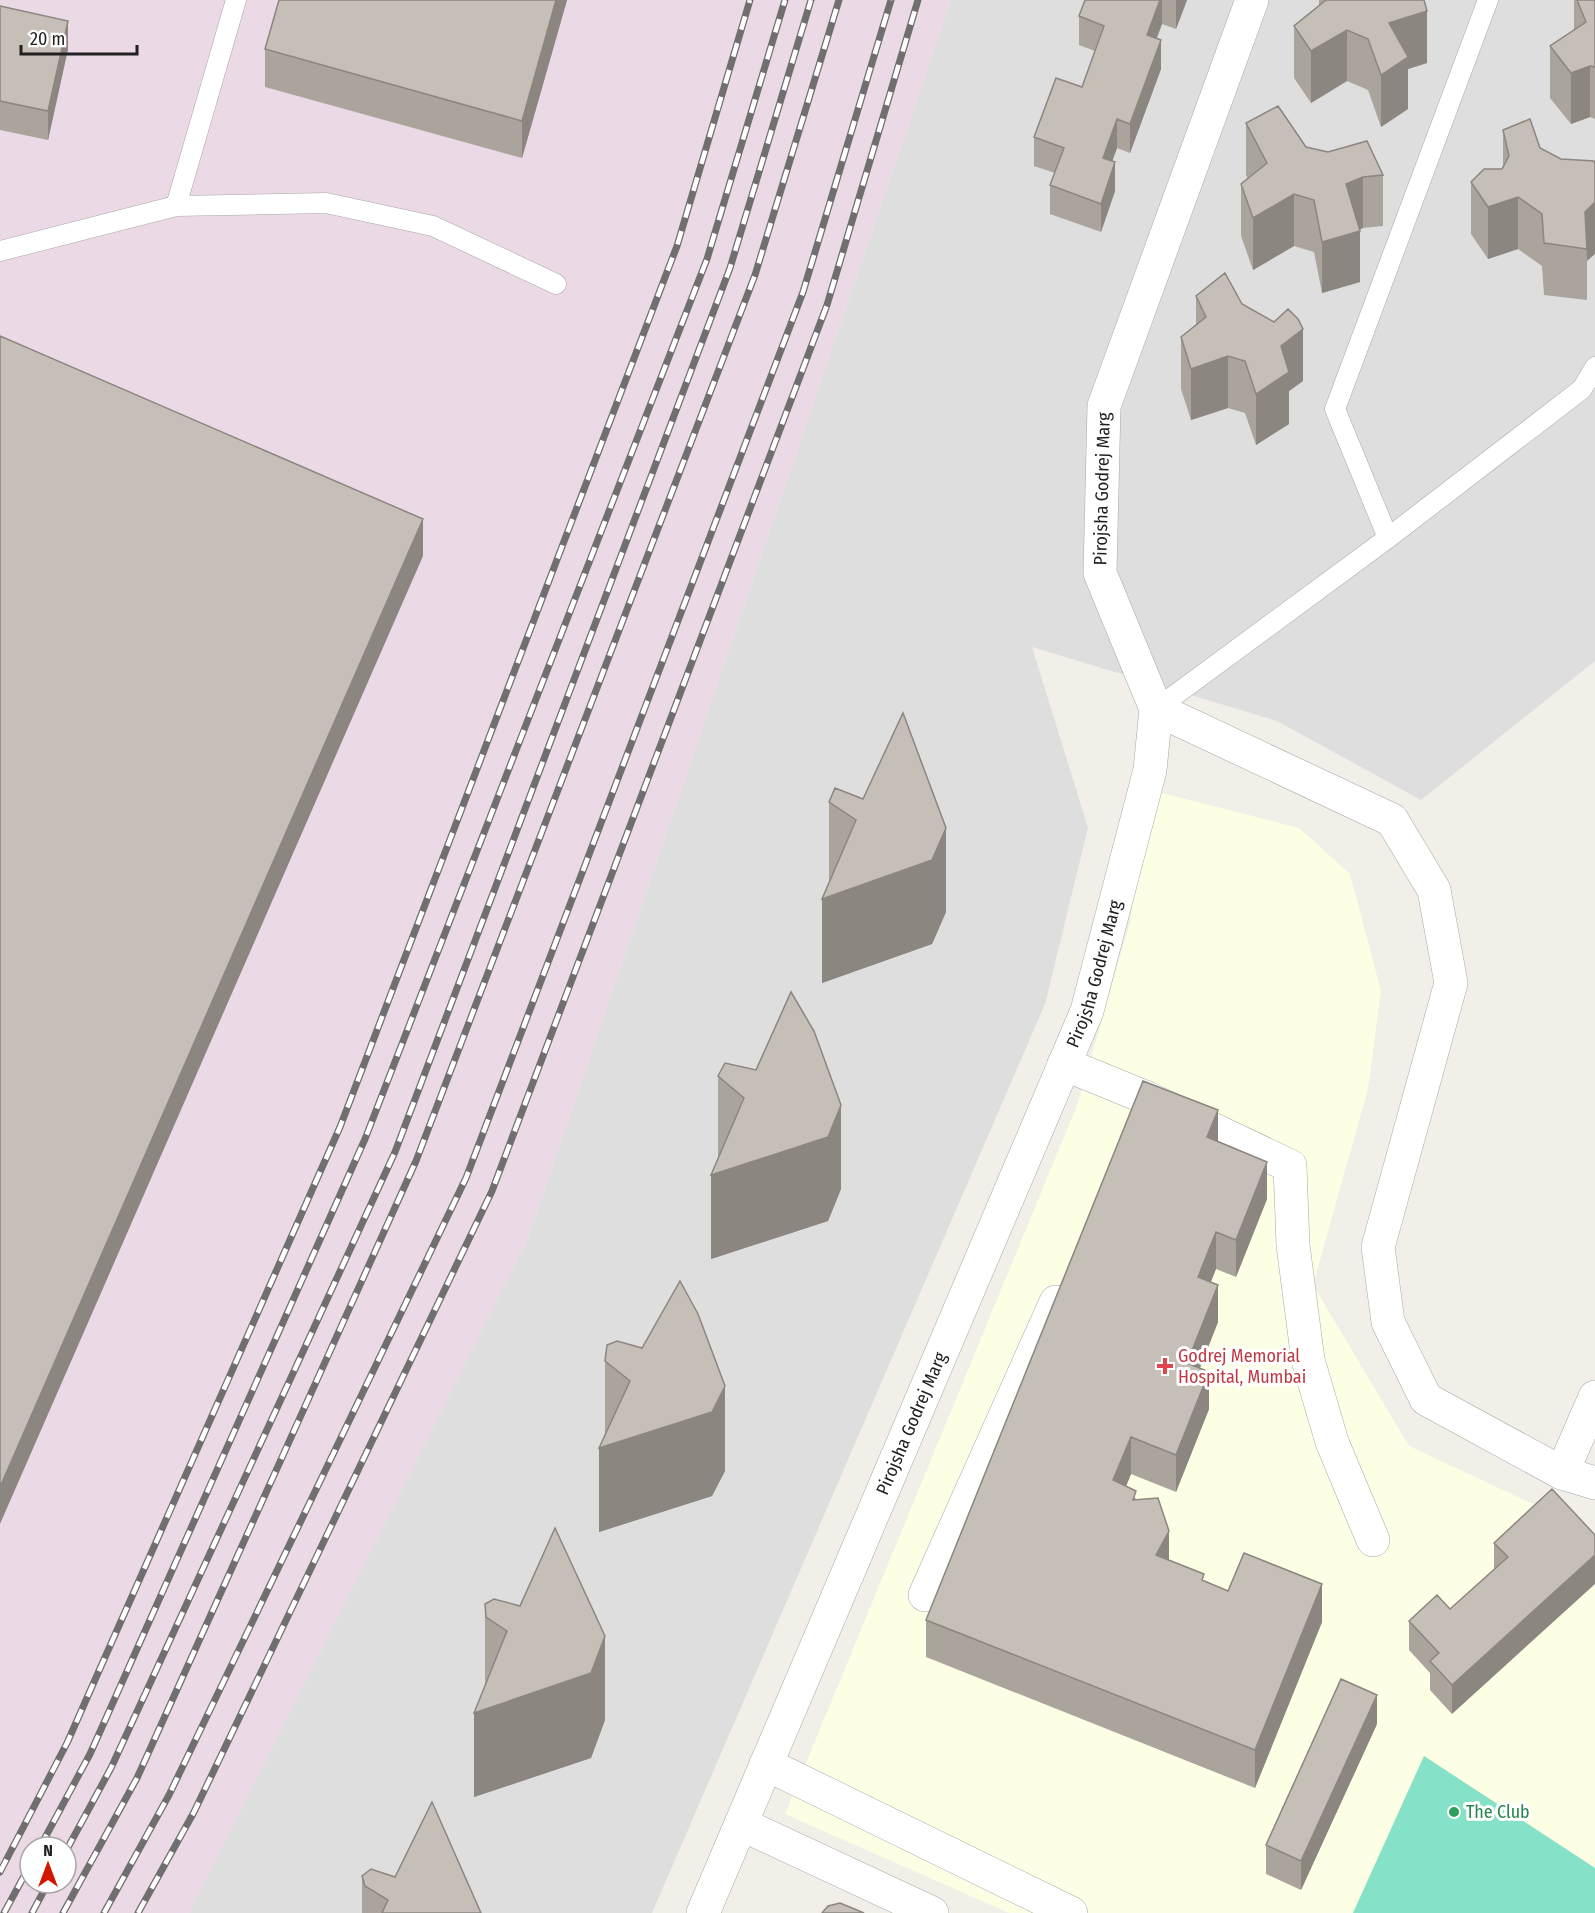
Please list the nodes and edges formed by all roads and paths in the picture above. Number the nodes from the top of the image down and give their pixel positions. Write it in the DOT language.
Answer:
graph roads {
  1 [pos="236,0"];
  2 [pos="1252,0"];
  3 [pos="1488,0"];
  4 [pos="176,206"];
  5 [pos="0,252"];
  6 [pos="556,284"];
  7 [pos="1595,367"];
  8 [pos="1388,538"];
  9 [pos="1156,709"];
  10 [pos="1064,1064"];
  11 [pos="1147,1098"];
  12 [pos="1133,1130"];
  13 [pos="1070,1271"];
  14 [pos="1595,1397"];
  15 [pos="1562,1473"];
  16 [pos="1595,1483"];
  17 [pos="1373,1540"];
  18 [pos="925,1595"];
  19 [pos="766,1764"];
  20 [pos="741,1824"];
  21 [pos="703,1913"];
  22 [pos="932,1913"];
  23 [pos="1071,1913"];
  1 -- 4 [label="lane"];
  2 -- 9 [label="street, Pirojsha Godrej Marg"];
  3 -- 8 [label="lane"];
  4 -- 5 [label="lane"];
  4 -- 6 [label="lane"];
  7 -- 8 [label="lane"];
  8 -- 9 [label="lane"];
  9 -- 10 [label="street, Pirojsha Godrej Marg"];
  9 -- 15 [label="street"];
  10 -- 11 [label="street"];
  10 -- 19 [label="street, Pirojsha Godrej Marg"];
  11 -- 12 [label="street"];
  11 -- 17 [label="street"];
  13 -- 18 [label="street"];
  14 -- 15 [label="street"];
  15 -- 16 [label="street"];
  19 -- 20 [label="street, Pirojsha Godrej Marg"];
  19 -- 23 [label="street"];
  20 -- 21 [label="street, Pirojsha Godrej Marg"];
  20 -- 22 [label="street"];
}
